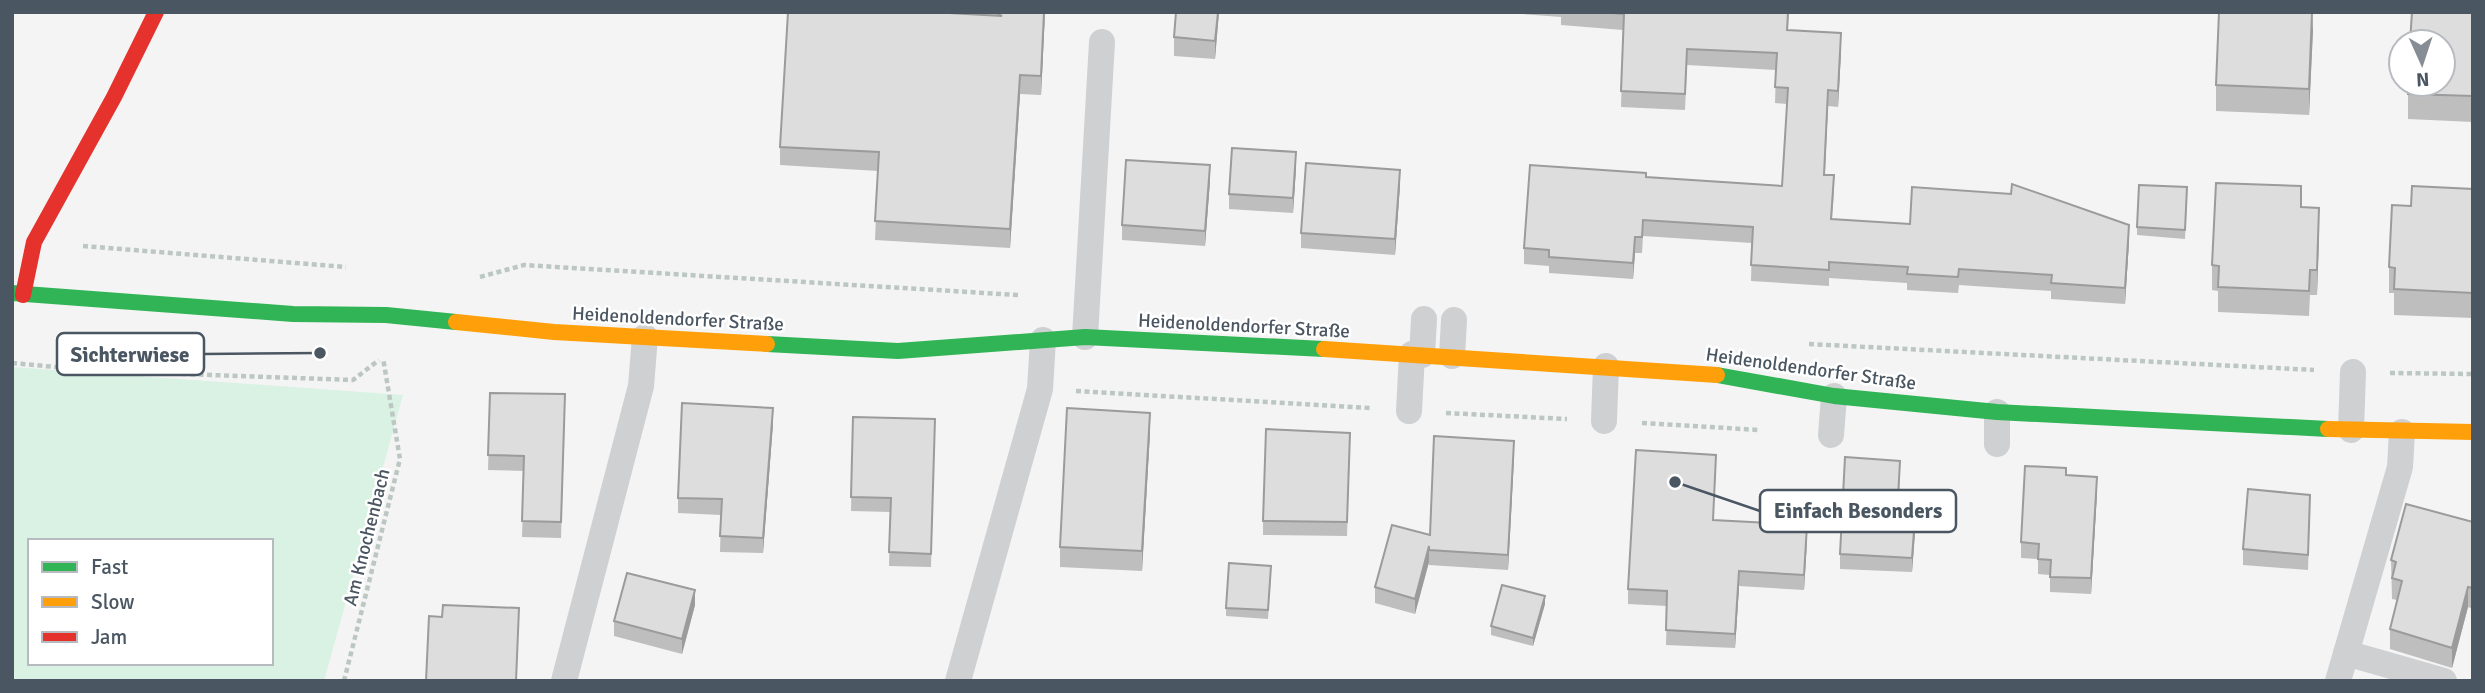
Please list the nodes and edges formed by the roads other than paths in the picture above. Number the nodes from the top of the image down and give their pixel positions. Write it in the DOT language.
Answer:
graph roads {
  1 [pos="156,12"];
  2 [pos="1102,42"];
  3 [pos="18,294"];
  4 [pos="1424,319"];
  5 [pos="1454,320"];
  6 [pos="645,337"];
  7 [pos="1085,337"];
  8 [pos="1044,340"];
  9 [pos="1417,354"];
  10 [pos="1452,356"];
  11 [pos="1606,366"];
  12 [pos="2353,372"];
  13 [pos="1834,396"];
  14 [pos="1409,411"];
  15 [pos="1997,412"];
  16 [pos="1604,421"];
  17 [pos="2351,430"];
  18 [pos="2402,432"];
  19 [pos="2473,432"];
  20 [pos="1831,435"];
  21 [pos="1997,444"];
  22 [pos="2346,653"];
  23 [pos="564,681"];
  24 [pos="958,681"];
  25 [pos="2338,681"];
  26 [pos="2444,681"];
  1 -- 3 [label="street"];
  2 -- 7 [label="lane"];
  3 -- 6 [label="street, Heidenoldendorfer Straße"];
  4 -- 9 [label="lane"];
  5 -- 10 [label="lane"];
  6 -- 8 [label="street, Heidenoldendorfer Straße"];
  6 -- 23 [label="lane"];
  7 -- 8 [label="street, Heidenoldendorfer Straße"];
  7 -- 9 [label="street, Heidenoldendorfer Straße"];
  8 -- 24 [label="lane"];
  9 -- 10 [label="street, Heidenoldendorfer Straße"];
  9 -- 14 [label="lane"];
  10 -- 11 [label="street, Heidenoldendorfer Straße"];
  11 -- 13 [label="street, Heidenoldendorfer Straße"];
  11 -- 16 [label="lane"];
  12 -- 17 [label="lane"];
  13 -- 15 [label="street, Heidenoldendorfer Straße"];
  13 -- 20 [label="lane"];
  15 -- 17 [label="street, Heidenoldendorfer Straße"];
  15 -- 21 [label="lane"];
  17 -- 18 [label="street, Heidenoldendorfer Straße"];
  18 -- 19 [label="street, Heidenoldendorfer Straße"];
  18 -- 22 [label="lane"];
  22 -- 25 [label="lane"];
  22 -- 26 [label="lane"];
}
